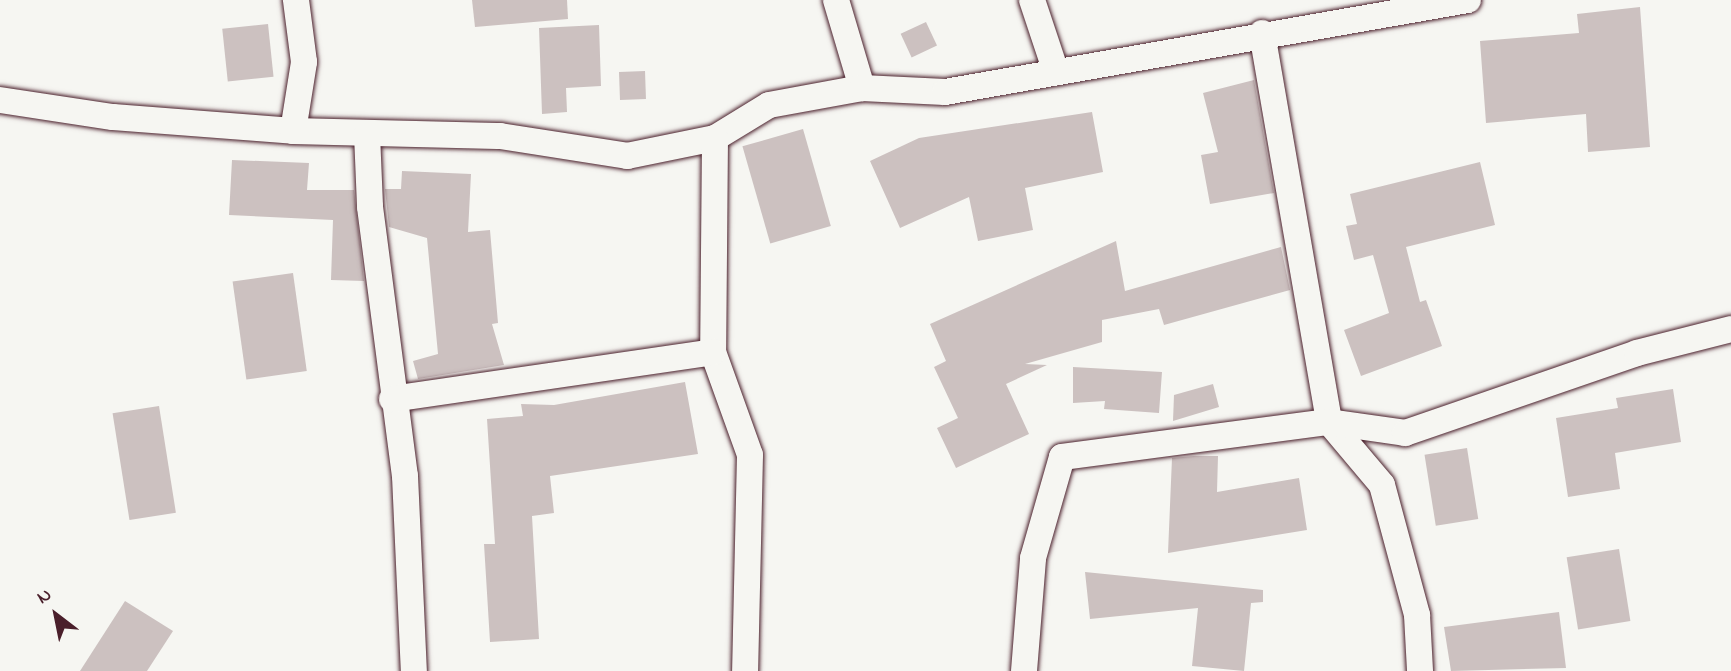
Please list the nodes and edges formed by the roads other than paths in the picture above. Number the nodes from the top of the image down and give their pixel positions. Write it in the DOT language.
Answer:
graph roads {
  1 [pos="296,0"];
  2 [pos="836,0"];
  3 [pos="1032,0"];
  4 [pos="1468,0"];
  5 [pos="1262,33"];
  6 [pos="1056,72"];
  7 [pos="862,88"];
  8 [pos="0,100"];
  9 [pos="293,131"];
  10 [pos="367,134"];
  11 [pos="715,138"];
  12 [pos="1731,329"];
  13 [pos="713,352"];
  14 [pos="392,399"];
  15 [pos="1328,422"];
  16 [pos="414,671"];
  17 [pos="745,671"];
  18 [pos="1024,671"];
  19 [pos="1420,671"];
  1 -- 9 [label="street"];
  2 -- 7 [label="street"];
  3 -- 6 [label="street"];
  4 -- 5 [label="street"];
  5 -- 6 [label="street"];
  5 -- 15 [label="street"];
  6 -- 7 [label="street"];
  7 -- 11 [label="street"];
  8 -- 9 [label="street"];
  9 -- 10 [label="street"];
  10 -- 11 [label="street"];
  10 -- 14 [label="street"];
  11 -- 13 [label="street"];
  12 -- 15 [label="street"];
  13 -- 14 [label="street"];
  13 -- 17 [label="street"];
  14 -- 16 [label="street"];
  15 -- 18 [label="street"];
  15 -- 19 [label="street"];
}
